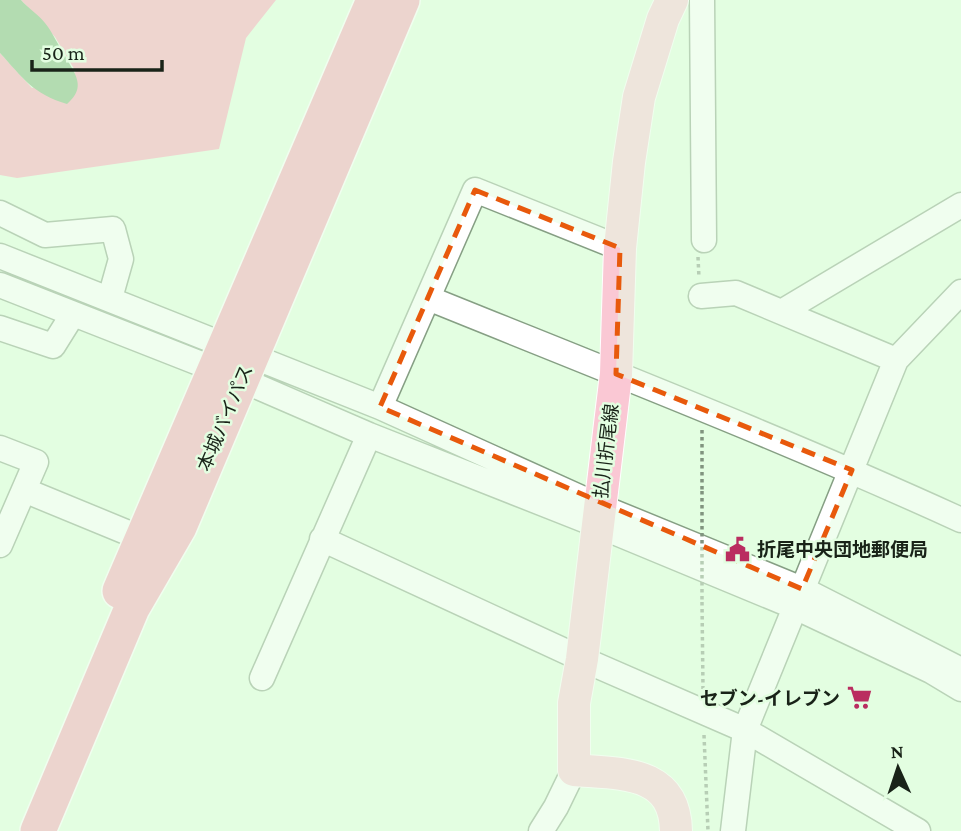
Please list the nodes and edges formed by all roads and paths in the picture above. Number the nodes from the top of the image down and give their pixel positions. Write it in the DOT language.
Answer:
graph roads {
  1 [pos="374,0"];
  2 [pos="401,0"];
  3 [pos="672,0"];
  4 [pos="702,0"];
  5 [pos="961,205"];
  6 [pos="0,213"];
  7 [pos="704,240"];
  8 [pos="620,248"];
  9 [pos="0,256"];
  10 [pos="0,285"];
  11 [pos="961,292"];
  12 [pos="701,296"];
  13 [pos="110,298"];
  14 [pos="428,298"];
  15 [pos="783,311"];
  16 [pos="73,314"];
  17 [pos="0,328"];
  18 [pos="896,360"];
  19 [pos="234,363"];
  20 [pos="616,374"];
  21 [pos="380,407"];
  22 [pos="702,408"];
  23 [pos="369,435"];
  24 [pos="0,448"];
  25 [pos="852,470"];
  26 [pos="24,490"];
  27 [pos="959,514"];
  28 [pos="598,515"];
  29 [pos="143,538"];
  30 [pos="322,539"];
  31 [pos="0,545"];
  32 [pos="799,598"];
  33 [pos="702,602"];
  34 [pos="582,659"];
  35 [pos="961,670"];
  36 [pos="262,678"];
  37 [pos="961,689"];
  38 [pos="746,730"];
  39 [pos="574,770"];
  40 [pos="14,831"];
  41 [pos="38,831"];
  42 [pos="541,831"];
  43 [pos="676,831"];
  44 [pos="733,831"];
  45 [pos="918,831"];
  1 -- 19 [label="highway, 本城バイパス"];
  2 -- 19 [label="highway, 本城バイパス"];
  3 -- 8 [label="main road, 払川折尾線"];
  4 -- 7 [label="street"];
  5 -- 15 [label="street"];
  6 -- 13 [label="street"];
  7 -- 12 [label="path"];
  8 -- 14 [label="street"];
  8 -- 20 [label="main road, 払川折尾線"];
  9 -- 13 [label="street"];
  10 -- 16 [label="street"];
  11 -- 18 [label="street"];
  12 -- 15 [label="street"];
  13 -- 19 [label="street"];
  14 -- 20 [label="street"];
  14 -- 21 [label="street"];
  15 -- 18 [label="street"];
  16 -- 17 [label="street"];
  16 -- 19 [label="street"];
  18 -- 25 [label="street"];
  19 -- 21 [label="street"];
  19 -- 23 [label="street"];
  19 -- 29 [label="highway, 本城バイパス"];
  19 -- 41 [label="highway, 本城バイパス"];
  20 -- 22 [label="street"];
  20 -- 28 [label="main road, 払川折尾線"];
  21 -- 28 [label="street"];
  22 -- 25 [label="street"];
  22 -- 33 [label="path, bridge"];
  23 -- 28 [label="street"];
  23 -- 30 [label="street"];
  24 -- 26 [label="street"];
  25 -- 27 [label="street"];
  25 -- 32 [label="street"];
  26 -- 29 [label="street"];
  26 -- 31 [label="street"];
  28 -- 32 [label="street"];
  28 -- 34 [label="main road, 払川折尾線"];
  29 -- 40 [label="highway, 本城バイパス"];
  30 -- 34 [label="street"];
  30 -- 36 [label="street"];
  32 -- 35 [label="street"];
  32 -- 37 [label="street"];
  32 -- 38 [label="street"];
  34 -- 38 [label="street"];
  34 -- 39 [label="main road, 払川折尾線"];
  38 -- 44 [label="street"];
  38 -- 45 [label="street"];
  39 -- 42 [label="street"];
  39 -- 43 [label="main road"];
}
